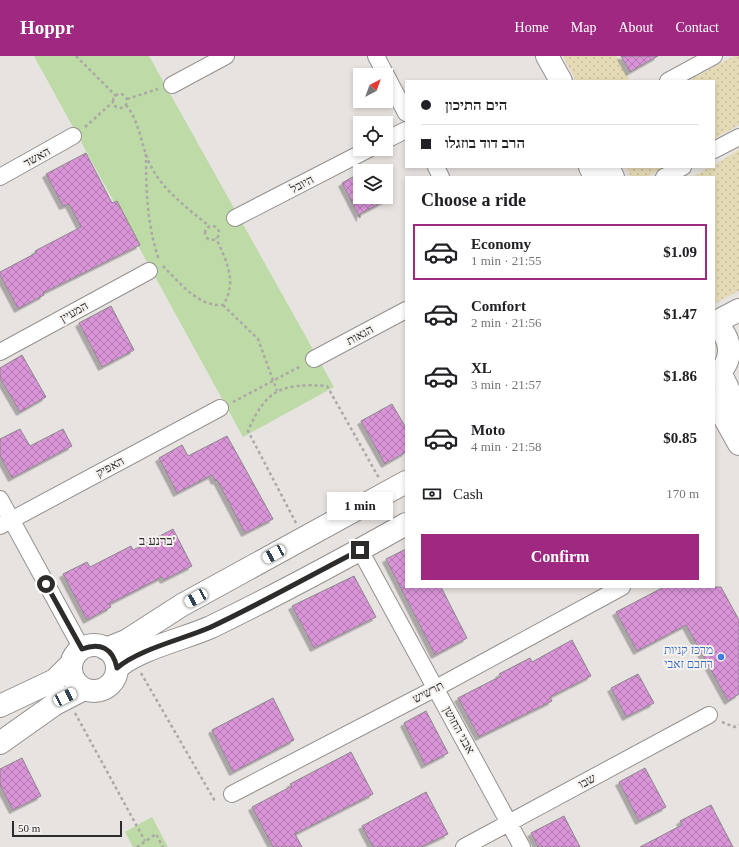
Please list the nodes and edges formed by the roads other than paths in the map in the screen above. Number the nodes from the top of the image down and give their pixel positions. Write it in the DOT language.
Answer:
graph roads {
  1 [pos="226,56"];
  2 [pos="376,56"];
  3 [pos="531,56"];
  4 [pos="547,56"];
  5 [pos="714,56"];
  6 [pos="543,80"];
  7 [pos="560,80"];
  8 [pos="670,80"];
  9 [pos="172,85"];
  10 [pos="405,111"];
  11 [pos="405,130"];
  12 [pos="73,136"];
  13 [pos="393,136"];
  14 [pos="739,137"];
  15 [pos="715,149"];
  16 [pos="355,156"];
  17 [pos="681,168"];
  18 [pos="666,176"];
  19 [pos="0,177"];
  20 [pos="235,218"];
  21 [pos="149,271"];
  22 [pos="739,310"];
  23 [pos="405,311"];
  24 [pos="715,322"];
  25 [pos="715,324"];
  26 [pos="734,342"];
  27 [pos="0,352"];
  28 [pos="314,360"];
  29 [pos="717,374"];
  30 [pos="715,401"];
  31 [pos="220,408"];
  32 [pos="739,412"];
  33 [pos="739,444"];
  34 [pos="405,483"];
  35 [pos="0,499"];
  36 [pos="5,523"];
  37 [pos="405,525"];
  38 [pos="360,550"];
  39 [pos="620,588"];
  40 [pos="106,649"];
  41 [pos="76,656"];
  42 [pos="117,668"];
  43 [pos="436,688"];
  44 [pos="84,689"];
  45 [pos="0,706"];
  46 [pos="709,715"];
  47 [pos="0,743"];
  48 [pos="232,794"];
  49 [pos="510,824"];
  50 [pos="464,847"];
  51 [pos="522,847"];
  1 -- 9 [label="street"];
  2 -- 10 [label="street"];
  3 -- 6 [label="street"];
  4 -- 7 [label="street"];
  5 -- 8 [label="street"];
  11 -- 13 [label="street"];
  12 -- 19 [label="street, האשד"];
  14 -- 15 [label="street"];
  16 -- 20 [label="street, היובל"];
  17 -- 18 [label="street"];
  21 -- 27 [label="street, המעיין"];
  22 -- 24 [label="street"];
  23 -- 28 [label="street, הגאות"];
  25 -- 26 [label="street"];
  26 -- 29 [label="street"];
  29 -- 32 [label="street"];
  30 -- 33 [label="street"];
  31 -- 36 [label="street, האפיק"];
  34 -- 40 [label="street"];
  35 -- 36 [label="street"];
  36 -- 41 [label="street"];
  37 -- 38 [label="street"];
  38 -- 42 [label="street"];
  38 -- 43 [label="street, אבני החושן"];
  39 -- 43 [label="street, תרשיש"];
  40 -- 41 [label="street"];
  40 -- 42 [label="street"];
  41 -- 44 [label="street"];
  41 -- 45 [label="street"];
  42 -- 44 [label="street"];
  43 -- 48 [label="street, תרשיש"];
  43 -- 49 [label="street, אבני החושן"];
  44 -- 47 [label="street"];
  46 -- 49 [label="street, שבו"];
  49 -- 50 [label="street, שבו"];
  49 -- 51 [label="street, אבני החושן"];
}
